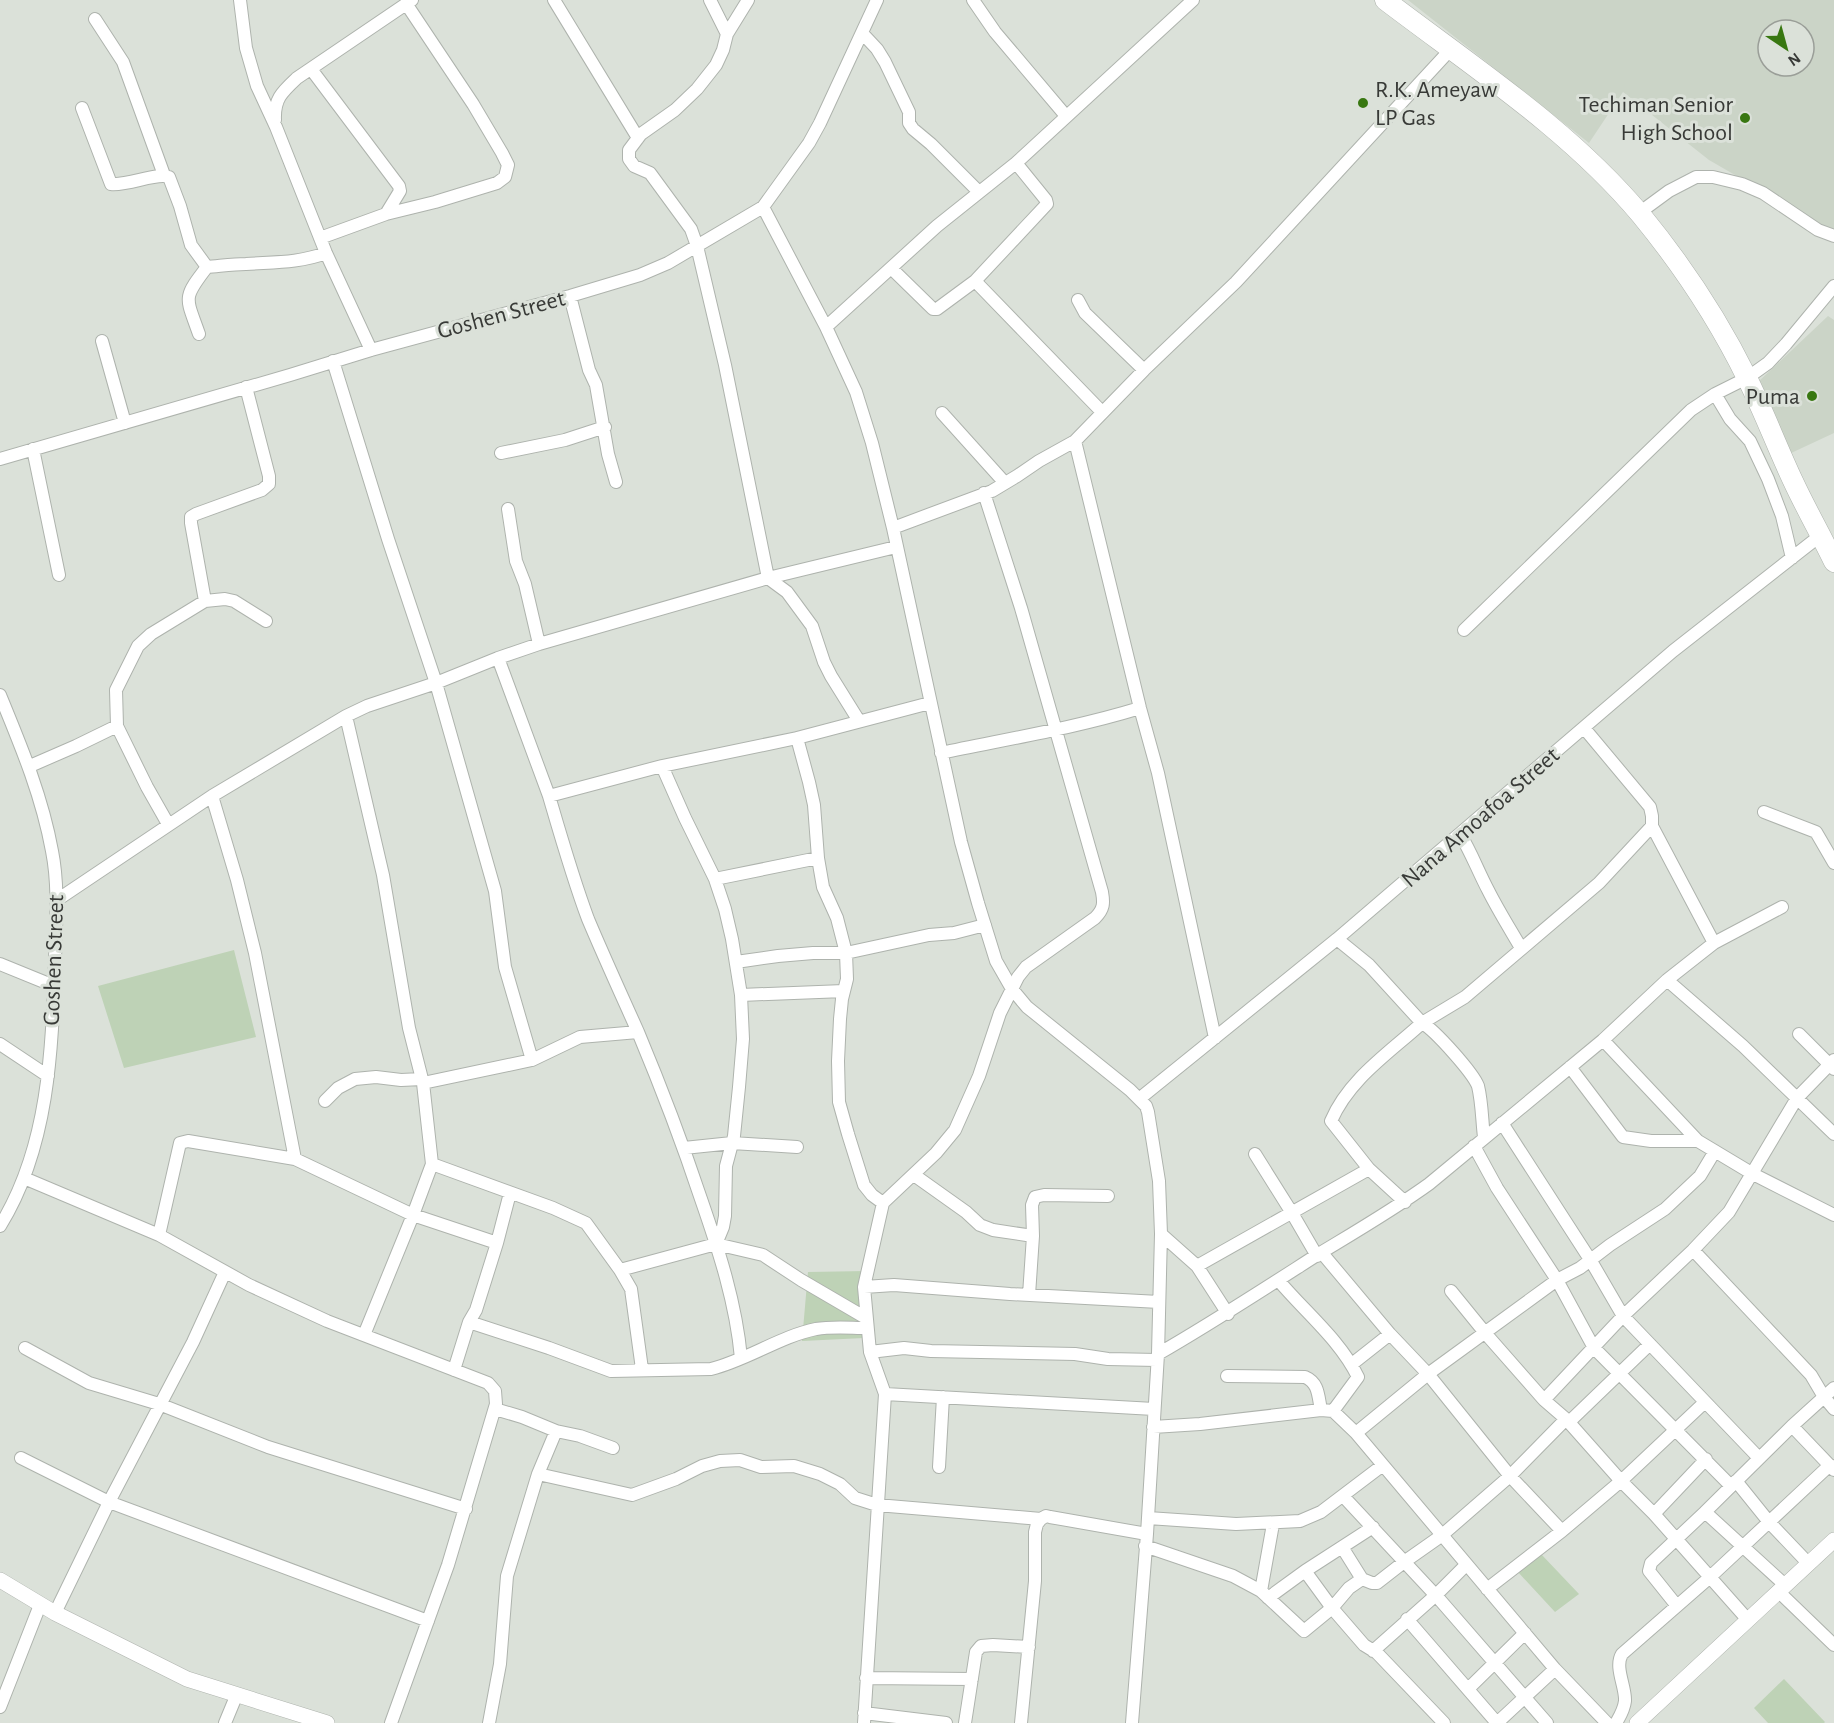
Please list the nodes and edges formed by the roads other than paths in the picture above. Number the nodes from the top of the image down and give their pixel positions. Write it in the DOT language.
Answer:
graph roads {
  1 [pos="240,0"];
  2 [pos="554,0"];
  3 [pos="710,0"];
  4 [pos="748,0"];
  5 [pos="877,0"];
  6 [pos="973,0"];
  7 [pos="1193,0"];
  8 [pos="1385,0"];
  9 [pos="409,2"];
  10 [pos="95,19"];
  11 [pos="862,33"];
  12 [pos="727,34"];
  13 [pos="1451,49"];
  14 [pos="311,69"];
  15 [pos="82,108"];
  16 [pos="1066,116"];
  17 [pos="276,127"];
  18 [pos="638,138"];
  19 [pos="1016,163"];
  20 [pos="164,175"];
  21 [pos="979,192"];
  22 [pos="763,207"];
  23 [pos="1639,213"];
  24 [pos="386,214"];
  25 [pos="1834,236"];
  26 [pos="320,238"];
  27 [pos="697,246"];
  28 [pos="326,253"];
  29 [pos="207,267"];
  30 [pos="891,268"];
  31 [pos="975,282"];
  32 [pos="1834,286"];
  33 [pos="570,296"];
  34 [pos="1078,300"];
  35 [pos="826,327"];
  36 [pos="199,334"];
  37 [pos="102,341"];
  38 [pos="370,350"];
  39 [pos="333,361"];
  40 [pos="1144,370"];
  41 [pos="1747,378"];
  42 [pos="246,387"];
  43 [pos="1715,394"];
  44 [pos="1102,412"];
  45 [pos="942,413"];
  46 [pos="125,423"];
  47 [pos="604,427"];
  48 [pos="1075,441"];
  49 [pos="33,449"];
  50 [pos="501,453"];
  51 [pos="0,459"];
  52 [pos="616,482"];
  53 [pos="1005,483"];
  54 [pos="984,493"];
  55 [pos="508,509"];
  56 [pos="892,528"];
  57 [pos="1821,535"];
  58 [pos="896,547"];
  59 [pos="1792,558"];
  60 [pos="1834,562"];
  61 [pos="59,575"];
  62 [pos="768,578"];
  63 [pos="205,600"];
  64 [pos="266,621"];
  65 [pos="1464,630"];
  66 [pos="539,644"];
  67 [pos="498,658"];
  68 [pos="436,683"];
  69 [pos="0,695"];
  70 [pos="930,704"];
  71 [pos="1140,708"];
  72 [pos="346,716"];
  73 [pos="859,721"];
  74 [pos="117,726"];
  75 [pos="1584,728"];
  76 [pos="1055,730"];
  77 [pos="797,738"];
  78 [pos="941,753"];
  79 [pos="30,766"];
  80 [pos="662,766"];
  81 [pos="212,796"];
  82 [pos="549,796"];
  83 [pos="1764,812"];
  84 [pos="168,824"];
  85 [pos="1652,826"];
  86 [pos="1460,834"];
  87 [pos="818,858"];
  88 [pos="1834,863"];
  89 [pos="715,879"];
  90 [pos="57,900"];
  91 [pos="1782,907"];
  92 [pos="985,926"];
  93 [pos="1337,939"];
  94 [pos="1714,943"];
  95 [pos="1521,948"];
  96 [pos="846,953"];
  97 [pos="736,962"];
  98 [pos="0,964"];
  99 [pos="1667,980"];
  100 [pos="54,986"];
  101 [pos="1012,989"];
  102 [pos="844,991"];
  103 [pos="741,995"];
  104 [pos="1422,1023"];
  105 [pos="638,1032"];
  106 [pos="1799,1034"];
  107 [pos="1215,1038"];
  108 [pos="1603,1040"];
  109 [pos="0,1044"];
  110 [pos="532,1060"];
  111 [pos="1832,1065"];
  112 [pos="1570,1067"];
  113 [pos="48,1076"];
  114 [pos="422,1081"];
  115 [pos="1797,1098"];
  116 [pos="1139,1099"];
  117 [pos="325,1101"];
  118 [pos="1502,1123"];
  119 [pos="1834,1134"];
  120 [pos="1485,1137"];
  121 [pos="1698,1141"];
  122 [pos="732,1143"];
  123 [pos="1474,1146"];
  124 [pos="684,1148"];
  125 [pos="797,1148"];
  126 [pos="1715,1151"];
  127 [pos="1255,1154"];
  128 [pos="295,1159"];
  129 [pos="432,1164"];
  130 [pos="1369,1169"];
  131 [pos="1752,1174"];
  132 [pos="914,1175"];
  133 [pos="24,1178"];
  134 [pos="510,1193"];
  135 [pos="1108,1196"];
  136 [pos="1405,1202"];
  137 [pos="883,1203"];
  138 [pos="1292,1213"];
  139 [pos="413,1215"];
  140 [pos="1834,1215"];
  141 [pos="0,1226"];
  142 [pos="1161,1234"];
  143 [pos="159,1235"];
  144 [pos="1033,1236"];
  145 [pos="497,1243"];
  146 [pos="716,1244"];
  147 [pos="1693,1250"];
  148 [pos="1319,1254"];
  149 [pos="1591,1261"];
  150 [pos="1197,1266"];
  151 [pos="620,1270"];
  152 [pos="225,1272"];
  153 [pos="1557,1280"];
  154 [pos="1279,1281"];
  155 [pos="864,1287"];
  156 [pos="1451,1291"];
  157 [pos="1029,1295"];
  158 [pos="1159,1302"];
  159 [pos="1228,1314"];
  160 [pos="1623,1316"];
  161 [pos="469,1322"];
  162 [pos="867,1323"];
  163 [pos="1390,1334"];
  164 [pos="1486,1334"];
  165 [pos="364,1335"];
  166 [pos="1650,1344"];
  167 [pos="25,1348"];
  168 [pos="1594,1348"];
  169 [pos="870,1352"];
  170 [pos="1158,1357"];
  171 [pos="741,1358"];
  172 [pos="1352,1364"];
  173 [pos="642,1369"];
  174 [pos="454,1370"];
  175 [pos="1428,1374"];
  176 [pos="1620,1374"];
  177 [pos="1227,1376"];
  178 [pos="1834,1388"];
  179 [pos="885,1394"];
  180 [pos="943,1397"];
  181 [pos="1824,1397"];
  182 [pos="1544,1400"];
  183 [pos="1705,1402"];
  184 [pos="159,1404"];
  185 [pos="1834,1408"];
  186 [pos="495,1409"];
  187 [pos="1154,1409"];
  188 [pos="1327,1410"];
  189 [pos="1567,1421"];
  190 [pos="1792,1426"];
  191 [pos="1153,1427"];
  192 [pos="1676,1430"];
  193 [pos="556,1431"];
  194 [pos="1356,1433"];
  195 [pos="613,1448"];
  196 [pos="21,1458"];
  197 [pos="1759,1458"];
  198 [pos="1706,1459"];
  199 [pos="1383,1465"];
  200 [pos="939,1467"];
  201 [pos="1832,1467"];
  202 [pos="538,1474"];
  203 [pos="1510,1476"];
  204 [pos="1621,1481"];
  205 [pos="1734,1484"];
  206 [pos="1342,1496"];
  207 [pos="109,1502"];
  208 [pos="877,1505"];
  209 [pos="466,1509"];
  210 [pos="1705,1512"];
  211 [pos="1654,1514"];
  212 [pos="1148,1518"];
  213 [pos="1041,1519"];
  214 [pos="1769,1522"];
  215 [pos="1273,1524"];
  216 [pos="1373,1527"];
  217 [pos="1562,1531"];
  218 [pos="1441,1536"];
  219 [pos="1677,1539"];
  220 [pos="1146,1540"];
  221 [pos="1834,1540"];
  222 [pos="1743,1546"];
  223 [pos="1834,1546"];
  224 [pos="1342,1547"];
  225 [pos="1823,1555"];
  226 [pos="1404,1562"];
  227 [pos="1809,1563"];
  228 [pos="1466,1565"];
  229 [pos="1305,1571"];
  230 [pos="1710,1578"];
  231 [pos="1362,1579"];
  232 [pos="0,1580"];
  233 [pos="1782,1588"];
  234 [pos="1487,1589"];
  235 [pos="1264,1594"];
  236 [pos="1436,1595"];
  237 [pos="40,1605"];
  238 [pos="1677,1606"];
  239 [pos="1332,1608"];
  240 [pos="56,1613"];
  241 [pos="1407,1619"];
  242 [pos="1748,1620"];
  243 [pos="428,1621"];
  244 [pos="1525,1633"];
  245 [pos="1834,1645"];
  246 [pos="1029,1647"];
  247 [pos="1373,1650"];
  248 [pos="1494,1662"];
  249 [pos="1555,1668"];
  250 [pos="866,1678"];
  251 [pos="972,1679"];
  252 [pos="1468,1689"];
  253 [pos="237,1694"];
  254 [pos="1524,1696"];
  255 [pos="0,1707"];
  256 [pos="864,1718"];
  257 [pos="225,1723"];
  258 [pos="327,1723"];
  259 [pos="391,1723"];
  260 [pos="489,1723"];
  261 [pos="946,1723"];
  262 [pos="965,1723"];
  263 [pos="1021,1723"];
  264 [pos="1132,1723"];
  265 [pos="1444,1723"];
  266 [pos="1497,1723"];
  267 [pos="1547,1723"];
  268 [pos="1607,1723"];
  269 [pos="1616,1723"];
  270 [pos="1637,1723"];
  1 -- 17 [label="street"];
  2 -- 18 [label="street"];
  3 -- 12 [label="street"];
  4 -- 12 [label="street"];
  5 -- 11 [label="street, Goshen Street"];
  6 -- 16 [label="street"];
  7 -- 16 [label="street"];
  8 -- 13 [label="highway"];
  9 -- 14 [label="street"];
  9 -- 24 [label="street"];
  10 -- 20 [label="street"];
  11 -- 21 [label="street"];
  11 -- 22 [label="street, Goshen Street"];
  12 -- 18 [label="street"];
  13 -- 23 [label="highway"];
  13 -- 40 [label="street"];
  14 -- 17 [label="street"];
  14 -- 24 [label="street"];
  15 -- 20 [label="street"];
  16 -- 19 [label="street"];
  17 -- 26 [label="street"];
  18 -- 27 [label="street"];
  19 -- 21 [label="street"];
  19 -- 31 [label="street"];
  20 -- 29 [label="street"];
  21 -- 30 [label="street"];
  22 -- 27 [label="street, Goshen Street"];
  22 -- 35 [label="street"];
  23 -- 25 [label="street"];
  23 -- 41 [label="highway"];
  24 -- 26 [label="street"];
  26 -- 28 [label="street"];
  27 -- 33 [label="street, Goshen Street"];
  27 -- 62 [label="street"];
  28 -- 29 [label="street"];
  28 -- 38 [label="street"];
  29 -- 36 [label="street"];
  30 -- 31 [label="street"];
  30 -- 35 [label="street"];
  31 -- 44 [label="street"];
  32 -- 41 [label="street"];
  33 -- 38 [label="street, Goshen Street"];
  33 -- 47 [label="street"];
  34 -- 40 [label="street"];
  35 -- 56 [label="street"];
  37 -- 46 [label="street"];
  38 -- 39 [label="street, Goshen Street"];
  39 -- 42 [label="street, Goshen Street"];
  39 -- 68 [label="street"];
  40 -- 44 [label="street"];
  41 -- 43 [label="street"];
  41 -- 57 [label="highway"];
  42 -- 46 [label="street, Goshen Street"];
  42 -- 63 [label="street"];
  43 -- 59 [label="street"];
  43 -- 65 [label="street"];
  44 -- 48 [label="street"];
  45 -- 53 [label="street"];
  46 -- 49 [label="street, Goshen Street"];
  47 -- 50 [label="street"];
  47 -- 52 [label="street"];
  48 -- 53 [label="street"];
  48 -- 71 [label="street"];
  49 -- 51 [label="street, Goshen Street"];
  49 -- 61 [label="street"];
  53 -- 54 [label="street"];
  54 -- 56 [label="street"];
  54 -- 76 [label="street"];
  55 -- 66 [label="street"];
  56 -- 58 [label="street"];
  57 -- 59 [label="street, Nana Amoafoa Street"];
  57 -- 60 [label="highway"];
  58 -- 62 [label="street"];
  58 -- 70 [label="street"];
  59 -- 75 [label="street, Nana Amoafoa Street"];
  62 -- 66 [label="street"];
  62 -- 73 [label="street"];
  63 -- 64 [label="street"];
  63 -- 74 [label="street"];
  66 -- 67 [label="street"];
  67 -- 68 [label="street"];
  67 -- 82 [label="street"];
  68 -- 72 [label="street"];
  68 -- 110 [label="street"];
  69 -- 79 [label="street, Goshen Street"];
  70 -- 73 [label="street"];
  70 -- 78 [label="street"];
  71 -- 76 [label="street"];
  71 -- 107 [label="street"];
  72 -- 81 [label="street"];
  72 -- 114 [label="street"];
  73 -- 77 [label="street"];
  74 -- 79 [label="street"];
  74 -- 84 [label="street"];
  75 -- 85 [label="street"];
  75 -- 86 [label="street, Nana Amoafoa Street"];
  76 -- 78 [label="street"];
  76 -- 101 [label="street"];
  77 -- 80 [label="street"];
  77 -- 87 [label="street"];
  78 -- 92 [label="street"];
  79 -- 90 [label="street, Goshen Street"];
  80 -- 82 [label="street"];
  80 -- 89 [label="street"];
  81 -- 84 [label="street"];
  81 -- 128 [label="street"];
  82 -- 105 [label="street"];
  83 -- 88 [label="street"];
  84 -- 90 [label="street"];
  85 -- 94 [label="street"];
  85 -- 95 [label="street"];
  86 -- 93 [label="street, Nana Amoafoa Street"];
  86 -- 95 [label="street"];
  87 -- 89 [label="street"];
  87 -- 96 [label="street"];
  89 -- 97 [label="street"];
  90 -- 100 [label="street, Goshen Street"];
  91 -- 94 [label="street"];
  92 -- 96 [label="street"];
  92 -- 101 [label="street"];
  93 -- 104 [label="street"];
  93 -- 107 [label="street, Nana Amoafoa Street"];
  94 -- 99 [label="street"];
  95 -- 104 [label="street"];
  96 -- 97 [label="street"];
  96 -- 102 [label="street"];
  97 -- 103 [label="street"];
  98 -- 100 [label="street"];
  99 -- 108 [label="street"];
  99 -- 115 [label="street"];
  100 -- 113 [label="street, Goshen Street"];
  101 -- 116 [label="street"];
  101 -- 132 [label="street"];
  102 -- 103 [label="street"];
  102 -- 137 [label="street"];
  103 -- 122 [label="street"];
  104 -- 120 [label="street"];
  104 -- 130 [label="street"];
  105 -- 110 [label="street"];
  105 -- 124 [label="street"];
  106 -- 111 [label="street"];
  107 -- 116 [label="street, Nana Amoafoa Street"];
  108 -- 112 [label="street"];
  108 -- 121 [label="street"];
  109 -- 113 [label="street"];
  110 -- 114 [label="street"];
  111 -- 115 [label="street"];
  112 -- 118 [label="street"];
  112 -- 121 [label="street"];
  113 -- 133 [label="street, Goshen Street"];
  114 -- 117 [label="street"];
  114 -- 129 [label="street"];
  115 -- 119 [label="street"];
  115 -- 131 [label="street"];
  116 -- 142 [label="street"];
  118 -- 120 [label="street"];
  118 -- 149 [label="street"];
  120 -- 123 [label="street"];
  121 -- 126 [label="street"];
  122 -- 124 [label="street"];
  122 -- 125 [label="street"];
  122 -- 146 [label="street"];
  123 -- 136 [label="street"];
  123 -- 153 [label="street"];
  124 -- 146 [label="street"];
  126 -- 131 [label="street"];
  126 -- 149 [label="street"];
  127 -- 138 [label="street"];
  128 -- 139 [label="street"];
  128 -- 143 [label="street"];
  129 -- 134 [label="street"];
  129 -- 139 [label="street"];
  130 -- 136 [label="street"];
  130 -- 138 [label="street"];
  131 -- 140 [label="street"];
  131 -- 147 [label="street"];
  132 -- 137 [label="street"];
  132 -- 144 [label="street"];
  133 -- 141 [label="street, Goshen Street"];
  133 -- 143 [label="street"];
  134 -- 145 [label="street"];
  134 -- 151 [label="street"];
  135 -- 144 [label="street"];
  136 -- 148 [label="street"];
  137 -- 155 [label="street"];
  138 -- 148 [label="street"];
  138 -- 150 [label="street"];
  139 -- 145 [label="street"];
  139 -- 165 [label="street"];
  142 -- 150 [label="street"];
  142 -- 158 [label="street"];
  143 -- 152 [label="street"];
  144 -- 157 [label="street"];
  145 -- 161 [label="street"];
  146 -- 151 [label="street"];
  146 -- 162 [label="street"];
  146 -- 171 [label="street"];
  147 -- 160 [label="street"];
  147 -- 181 [label="street"];
  148 -- 154 [label="street"];
  148 -- 163 [label="street"];
  149 -- 153 [label="street"];
  149 -- 160 [label="street"];
  150 -- 159 [label="street"];
  151 -- 173 [label="street"];
  152 -- 165 [label="street"];
  152 -- 184 [label="street"];
  153 -- 164 [label="street"];
  153 -- 168 [label="street"];
  154 -- 159 [label="street"];
  154 -- 172 [label="street"];
  155 -- 157 [label="street"];
  155 -- 162 [label="street"];
  156 -- 164 [label="street"];
  157 -- 158 [label="street"];
  158 -- 170 [label="street"];
  159 -- 170 [label="street"];
  160 -- 166 [label="street"];
  160 -- 168 [label="street"];
  161 -- 173 [label="street"];
  161 -- 174 [label="street"];
  162 -- 169 [label="street"];
  162 -- 171 [label="street"];
  163 -- 172 [label="street"];
  163 -- 175 [label="street"];
  164 -- 175 [label="street"];
  164 -- 182 [label="street"];
  165 -- 174 [label="street"];
  166 -- 176 [label="street"];
  166 -- 183 [label="street"];
  167 -- 184 [label="street"];
  168 -- 176 [label="street"];
  168 -- 182 [label="street"];
  169 -- 170 [label="street"];
  169 -- 179 [label="street"];
  170 -- 187 [label="street"];
  171 -- 173 [label="street"];
  172 -- 188 [label="street"];
  174 -- 186 [label="street"];
  175 -- 194 [label="street"];
  175 -- 203 [label="street"];
  176 -- 189 [label="street"];
  176 -- 192 [label="street"];
  177 -- 188 [label="street"];
  178 -- 181 [label="street"];
  179 -- 180 [label="street"];
  179 -- 208 [label="street"];
  180 -- 187 [label="street"];
  180 -- 200 [label="street"];
  181 -- 185 [label="street"];
  181 -- 190 [label="street"];
  182 -- 189 [label="street"];
  183 -- 192 [label="street"];
  183 -- 197 [label="street"];
  184 -- 207 [label="street"];
  184 -- 209 [label="street"];
  186 -- 193 [label="street"];
  186 -- 209 [label="street"];
  187 -- 191 [label="street"];
  188 -- 191 [label="street"];
  188 -- 194 [label="street"];
  189 -- 203 [label="street"];
  189 -- 204 [label="street"];
  190 -- 197 [label="street"];
  190 -- 201 [label="street"];
  191 -- 212 [label="street"];
  192 -- 198 [label="street"];
  192 -- 204 [label="street"];
  193 -- 195 [label="street"];
  193 -- 202 [label="street"];
  194 -- 199 [label="street"];
  196 -- 207 [label="street"];
  197 -- 205 [label="street"];
  198 -- 205 [label="street"];
  198 -- 211 [label="street"];
  199 -- 206 [label="street"];
  199 -- 218 [label="street"];
  201 -- 214 [label="street"];
  202 -- 208 [label="street"];
  202 -- 260 [label="street"];
  203 -- 217 [label="street"];
  203 -- 218 [label="street"];
  204 -- 211 [label="street"];
  204 -- 217 [label="street"];
  205 -- 210 [label="street"];
  205 -- 214 [label="street"];
  206 -- 215 [label="street"];
  206 -- 216 [label="street"];
  207 -- 240 [label="street"];
  207 -- 243 [label="street"];
  208 -- 213 [label="street"];
  208 -- 250 [label="street"];
  209 -- 243 [label="street"];
  210 -- 219 [label="street"];
  210 -- 222 [label="street"];
  211 -- 219 [label="street"];
  212 -- 215 [label="street"];
  212 -- 220 [label="street"];
  213 -- 220 [label="street"];
  213 -- 246 [label="street"];
  214 -- 222 [label="street"];
  214 -- 227 [label="street"];
  215 -- 235 [label="street"];
  216 -- 224 [label="street"];
  216 -- 226 [label="street"];
  217 -- 234 [label="street"];
  218 -- 226 [label="street"];
  218 -- 228 [label="street"];
  219 -- 230 [label="street"];
  219 -- 238 [label="street"];
  220 -- 235 [label="street"];
  220 -- 264 [label="street"];
  221 -- 227 [label="street"];
  222 -- 230 [label="street"];
  222 -- 233 [label="street"];
  223 -- 225 [label="street"];
  224 -- 229 [label="street"];
  224 -- 231 [label="street"];
  226 -- 231 [label="street"];
  226 -- 236 [label="street"];
  227 -- 233 [label="street"];
  228 -- 234 [label="street"];
  228 -- 236 [label="street"];
  229 -- 235 [label="street"];
  229 -- 239 [label="street"];
  230 -- 238 [label="street"];
  230 -- 242 [label="street"];
  231 -- 239 [label="street"];
  232 -- 237 [label="street"];
  233 -- 242 [label="street"];
  233 -- 245 [label="street"];
  234 -- 244 [label="street"];
  235 -- 239 [label="street"];
  236 -- 241 [label="street"];
  236 -- 248 [label="street"];
  237 -- 240 [label="street"];
  237 -- 255 [label="street"];
  238 -- 269 [label="street"];
  239 -- 247 [label="street"];
  240 -- 253 [label="street"];
  241 -- 247 [label="street"];
  241 -- 252 [label="street"];
  242 -- 270 [label="street"];
  243 -- 259 [label="street"];
  244 -- 248 [label="street"];
  244 -- 249 [label="street"];
  246 -- 251 [label="street"];
  246 -- 263 [label="street"];
  247 -- 265 [label="street"];
  248 -- 252 [label="street"];
  248 -- 254 [label="street"];
  249 -- 254 [label="street"];
  249 -- 268 [label="street"];
  250 -- 251 [label="street"];
  250 -- 256 [label="street"];
  251 -- 262 [label="street"];
  252 -- 266 [label="street"];
  253 -- 257 [label="street"];
  253 -- 258 [label="street"];
  254 -- 266 [label="street"];
  254 -- 267 [label="street"];
  256 -- 261 [label="street"];
}
